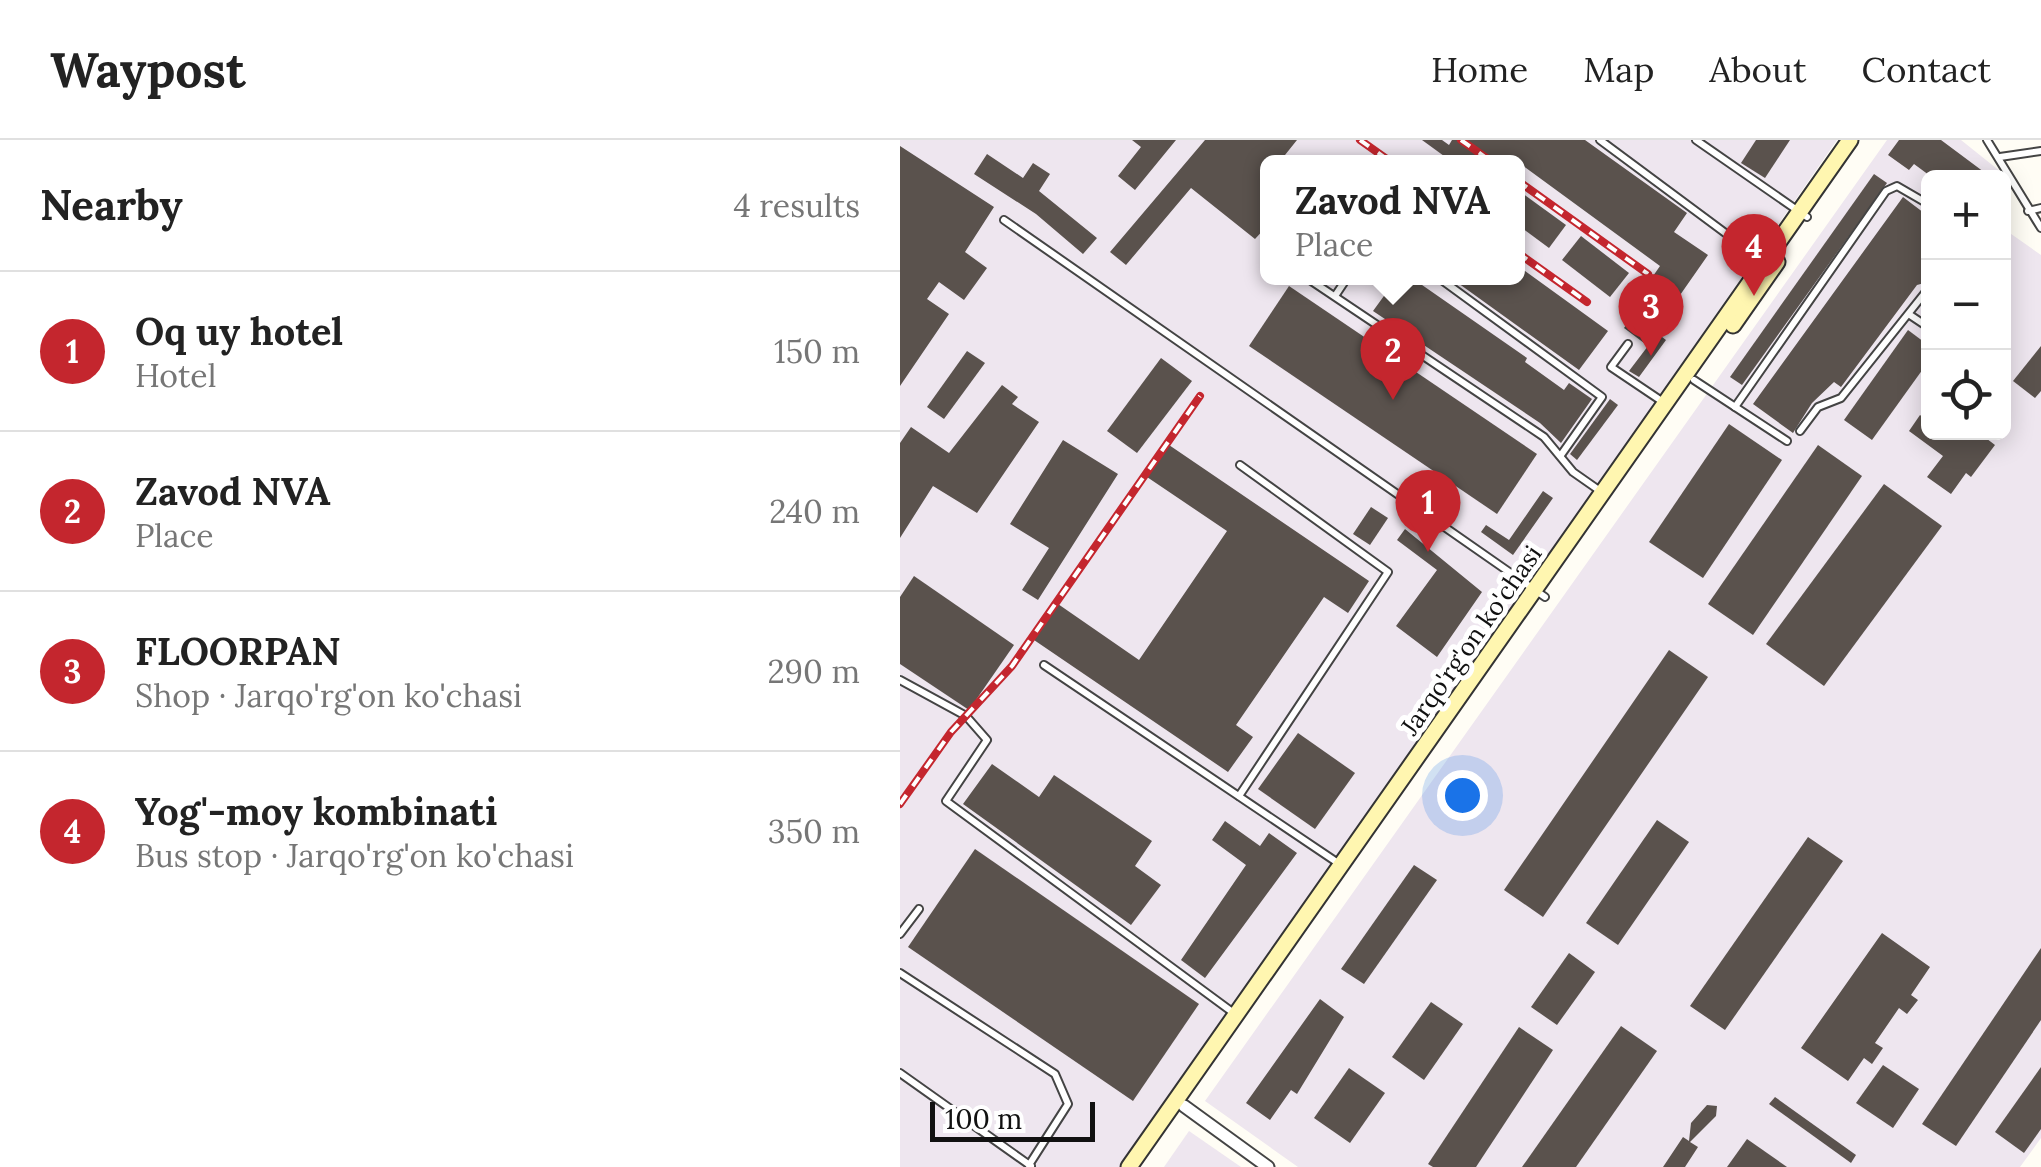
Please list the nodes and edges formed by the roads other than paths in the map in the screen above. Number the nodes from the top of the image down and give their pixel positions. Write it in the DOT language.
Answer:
graph roads {
  1 [pos="1600,140"];
  2 [pos="1696,140"];
  3 [pos="1986,140"];
  4 [pos="1856,141"];
  5 [pos="2041,151"];
  6 [pos="2000,157"];
  7 [pos="1921,200"];
  8 [pos="2041,208"];
  9 [pos="2028,211"];
  10 [pos="1803,214"];
  11 [pos="1004,220"];
  12 [pos="2041,228"];
  13 [pos="1764,262"];
  14 [pos="1317,285"];
  15 [pos="1342,285"];
  16 [pos="1449,285"];
  17 [pos="1335,296"];
  18 [pos="1921,298"];
  19 [pos="1910,315"];
  20 [pos="1921,323"];
  21 [pos="1628,344"];
  22 [pos="1694,380"];
  23 [pos="1666,404"];
  24 [pos="1736,407"];
  25 [pos="1800,431"];
  26 [pos="1787,441"];
  27 [pos="1560,454"];
  28 [pos="1240,465"];
  29 [pos="1604,494"];
  30 [pos="1541,594"];
  31 [pos="1044,664"];
  32 [pos="900,680"];
  33 [pos="1239,796"];
  34 [pos="1342,866"];
  35 [pos="919,909"];
  36 [pos="900,934"];
  37 [pos="900,973"];
  38 [pos="1236,1015"];
  39 [pos="900,1073"];
  40 [pos="1180,1104"];
  41 [pos="1030,1166"];
  42 [pos="1129,1167"];
  43 [pos="1141,1167"];
  44 [pos="1268,1167"];
  1 -- 13 [label="lane"];
  2 -- 10 [label="lane"];
  3 -- 6 [label="lane"];
  4 -- 10 [label="main road, Jarqo'rg'on ko'chasi"];
  5 -- 6 [label="lane"];
  6 -- 9 [label="lane"];
  7 -- 24 [label="lane"];
  8 -- 9 [label="lane"];
  9 -- 12 [label="lane"];
  10 -- 13 [label="main road, Jarqo'rg'on ko'chasi"];
  10 -- 22 [label="main road, Jarqo'rg'on ko'chasi"];
  11 -- 30 [label="lane"];
  13 -- 23 [label="main road, Jarqo'rg'on ko'chasi"];
  14 -- 17 [label="lane"];
  15 -- 17 [label="lane"];
  16 -- 27 [label="lane"];
  17 -- 27 [label="lane"];
  18 -- 19 [label="lane"];
  19 -- 20 [label="lane"];
  19 -- 25 [label="lane"];
  21 -- 23 [label="lane"];
  22 -- 24 [label="lane"];
  22 -- 30 [label="main road, Jarqo'rg'on ko'chasi"];
  23 -- 29 [label="main road, Jarqo'rg'on ko'chasi"];
  24 -- 26 [label="lane"];
  27 -- 29 [label="lane"];
  28 -- 33 [label="lane"];
  29 -- 30 [label="main road, Jarqo'rg'on ko'chasi"];
  30 -- 34 [label="main road, Jarqo'rg'on ko'chasi"];
  30 -- 40 [label="main road, Jarqo'rg'on ko'chasi"];
  31 -- 33 [label="lane"];
  32 -- 38 [label="lane"];
  33 -- 34 [label="lane"];
  34 -- 38 [label="main road, Jarqo'rg'on ko'chasi"];
  35 -- 36 [label="lane"];
  37 -- 41 [label="lane"];
  38 -- 40 [label="main road, Jarqo'rg'on ko'chasi"];
  39 -- 41 [label="lane"];
  40 -- 42 [label="main road, Jarqo'rg'on ko'chasi"];
  40 -- 43 [label="main road, Jarqo'rg'on ko'chasi"];
  40 -- 44 [label="street"];
}
